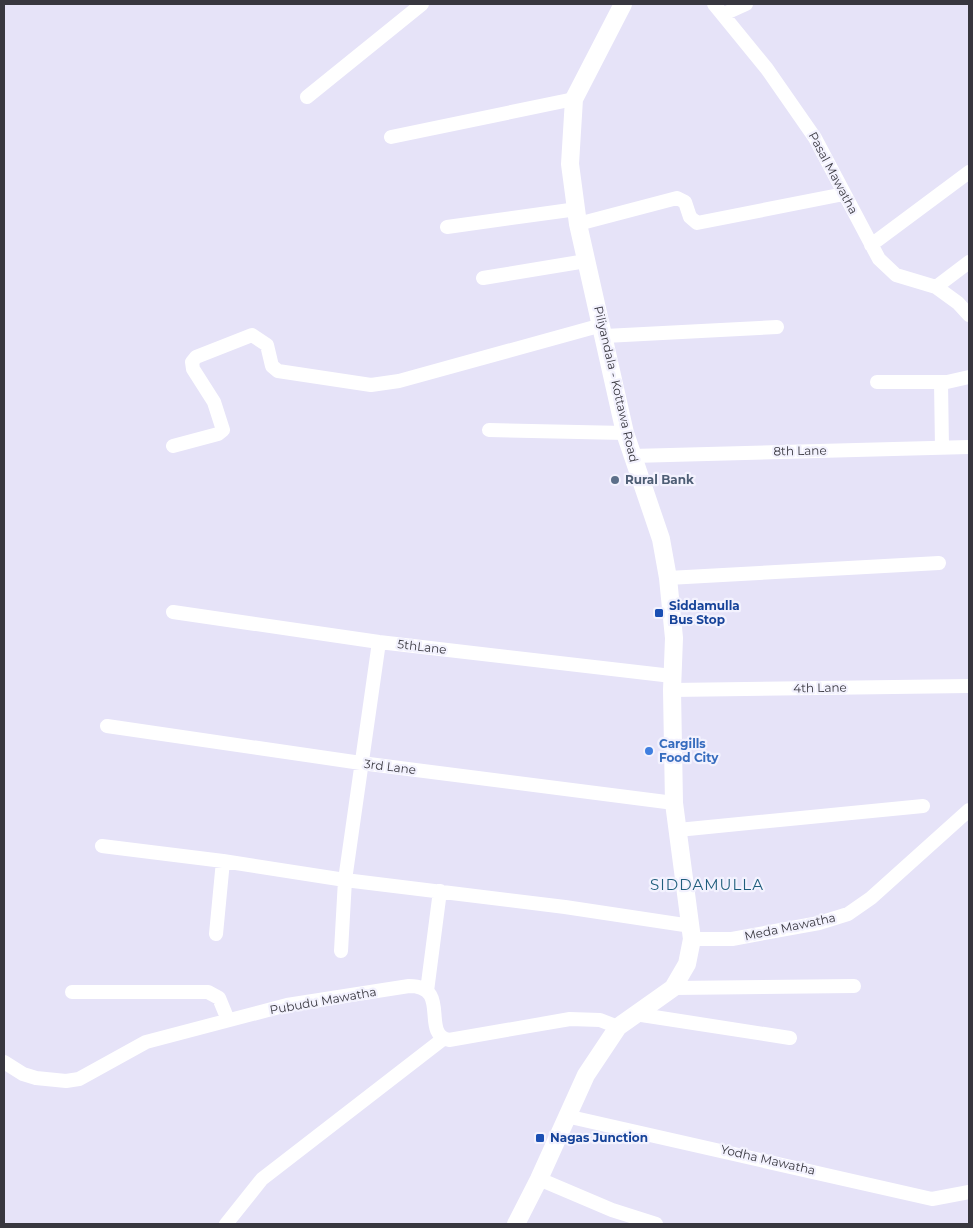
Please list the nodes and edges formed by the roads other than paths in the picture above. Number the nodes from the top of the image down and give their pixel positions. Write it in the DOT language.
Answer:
graph roads {
  1 [pos="422,4"];
  2 [pos="623,4"];
  3 [pos="714,4"];
  4 [pos="746,4"];
  5 [pos="724,14"];
  6 [pos="307,97"];
  7 [pos="574,99"];
  8 [pos="392,137"];
  9 [pos="969,172"];
  10 [pos="844,194"];
  11 [pos="578,216"];
  12 [pos="447,228"];
  13 [pos="871,245"];
  14 [pos="586,261"];
  15 [pos="969,262"];
  16 [pos="482,278"];
  17 [pos="936,287"];
  18 [pos="969,316"];
  19 [pos="777,327"];
  20 [pos="603,331"];
  21 [pos="969,377"];
  22 [pos="877,382"];
  23 [pos="941,382"];
  24 [pos="489,430"];
  25 [pos="625,433"];
  26 [pos="172,446"];
  27 [pos="942,448"];
  28 [pos="969,448"];
  29 [pos="632,456"];
  30 [pos="939,563"];
  31 [pos="668,578"];
  32 [pos="173,612"];
  33 [pos="379,642"];
  34 [pos="672,683"];
  35 [pos="969,686"];
  36 [pos="107,726"];
  37 [pos="361,763"];
  38 [pos="674,803"];
  39 [pos="923,806"];
  40 [pos="969,810"];
  41 [pos="678,830"];
  42 [pos="102,846"];
  43 [pos="223,861"];
  44 [pos="345,880"];
  45 [pos="440,891"];
  46 [pos="691,933"];
  47 [pos="216,934"];
  48 [pos="341,951"];
  49 [pos="854,986"];
  50 [pos="673,988"];
  51 [pos="427,991"];
  52 [pos="72,992"];
  53 [pos="635,1014"];
  54 [pos="228,1020"];
  55 [pos="618,1027"];
  56 [pos="790,1038"];
  57 [pos="443,1039"];
  58 [pos="4,1062"];
  59 [pos="566,1116"];
  60 [pos="539,1179"];
  61 [pos="969,1192"];
  62 [pos="226,1224"];
  63 [pos="516,1224"];
  64 [pos="656,1224"];
  1 -- 6 [label="street"];
  2 -- 7 [label="main road, Piliyandala - Kottawa Road"];
  3 -- 5 [label="street, Pasal Mawatha"];
  4 -- 5 [label="street"];
  5 -- 10 [label="street, Pasal Mawatha"];
  7 -- 8 [label="street"];
  7 -- 11 [label="main road, Piliyandala - Kottawa Road"];
  9 -- 13 [label="street"];
  10 -- 11 [label="street"];
  10 -- 13 [label="street, Pasal Mawatha"];
  11 -- 12 [label="street"];
  11 -- 14 [label="main road, Piliyandala - Kottawa Road"];
  13 -- 17 [label="street, Pasal Mawatha"];
  14 -- 16 [label="street"];
  14 -- 20 [label="main road, Piliyandala - Kottawa Road"];
  15 -- 17 [label="street"];
  17 -- 18 [label="street, Pasal Mawatha"];
  19 -- 20 [label="street"];
  20 -- 25 [label="main road, Piliyandala - Kottawa Road"];
  20 -- 26 [label="street"];
  21 -- 23 [label="street"];
  22 -- 23 [label="street"];
  23 -- 27 [label="street"];
  24 -- 25 [label="street"];
  25 -- 29 [label="main road, Piliyandala - Kottawa Road"];
  27 -- 28 [label="street, 8th Lane"];
  27 -- 29 [label="street, 8th Lane"];
  29 -- 31 [label="main road, Piliyandala - Kottawa Road"];
  30 -- 31 [label="street"];
  31 -- 34 [label="main road, Piliyandala - Kottawa Road"];
  32 -- 33 [label="street, 5thLane"];
  33 -- 34 [label="street, 5thLane"];
  33 -- 37 [label="street"];
  34 -- 35 [label="street, 4th Lane"];
  34 -- 38 [label="main road, Piliyandala - Kottawa Road"];
  36 -- 37 [label="street, 3rd Lane"];
  37 -- 38 [label="street, 3rd Lane"];
  37 -- 44 [label="street"];
  38 -- 41 [label="main road, Piliyandala - Kottawa Road"];
  39 -- 41 [label="street"];
  40 -- 46 [label="street, Meda Mawatha"];
  41 -- 46 [label="main road, Piliyandala - Kottawa Road"];
  42 -- 43 [label="street, Meda Mawatha"];
  43 -- 44 [label="street, Meda Mawatha"];
  43 -- 47 [label="street"];
  44 -- 45 [label="street, Meda Mawatha"];
  44 -- 48 [label="street"];
  45 -- 46 [label="street, Meda Mawatha"];
  45 -- 51 [label="street"];
  46 -- 50 [label="main road, Piliyandala - Kottawa Road"];
  49 -- 50 [label="street"];
  50 -- 53 [label="main road, Piliyandala - Kottawa Road"];
  51 -- 54 [label="street, Pubudu Mawatha"];
  51 -- 57 [label="street"];
  52 -- 54 [label="street"];
  53 -- 55 [label="main road, Piliyandala - Kottawa Road"];
  53 -- 56 [label="street"];
  54 -- 58 [label="street, Pubudu Mawatha"];
  55 -- 57 [label="street"];
  55 -- 59 [label="main road, Piliyandala - Kottawa Road"];
  57 -- 62 [label="street"];
  59 -- 60 [label="main road, Piliyandala - Kottawa Road"];
  59 -- 61 [label="street, Yodha Mawatha"];
  60 -- 63 [label="main road, Piliyandala - Kottawa Road"];
  60 -- 64 [label="street"];
}
